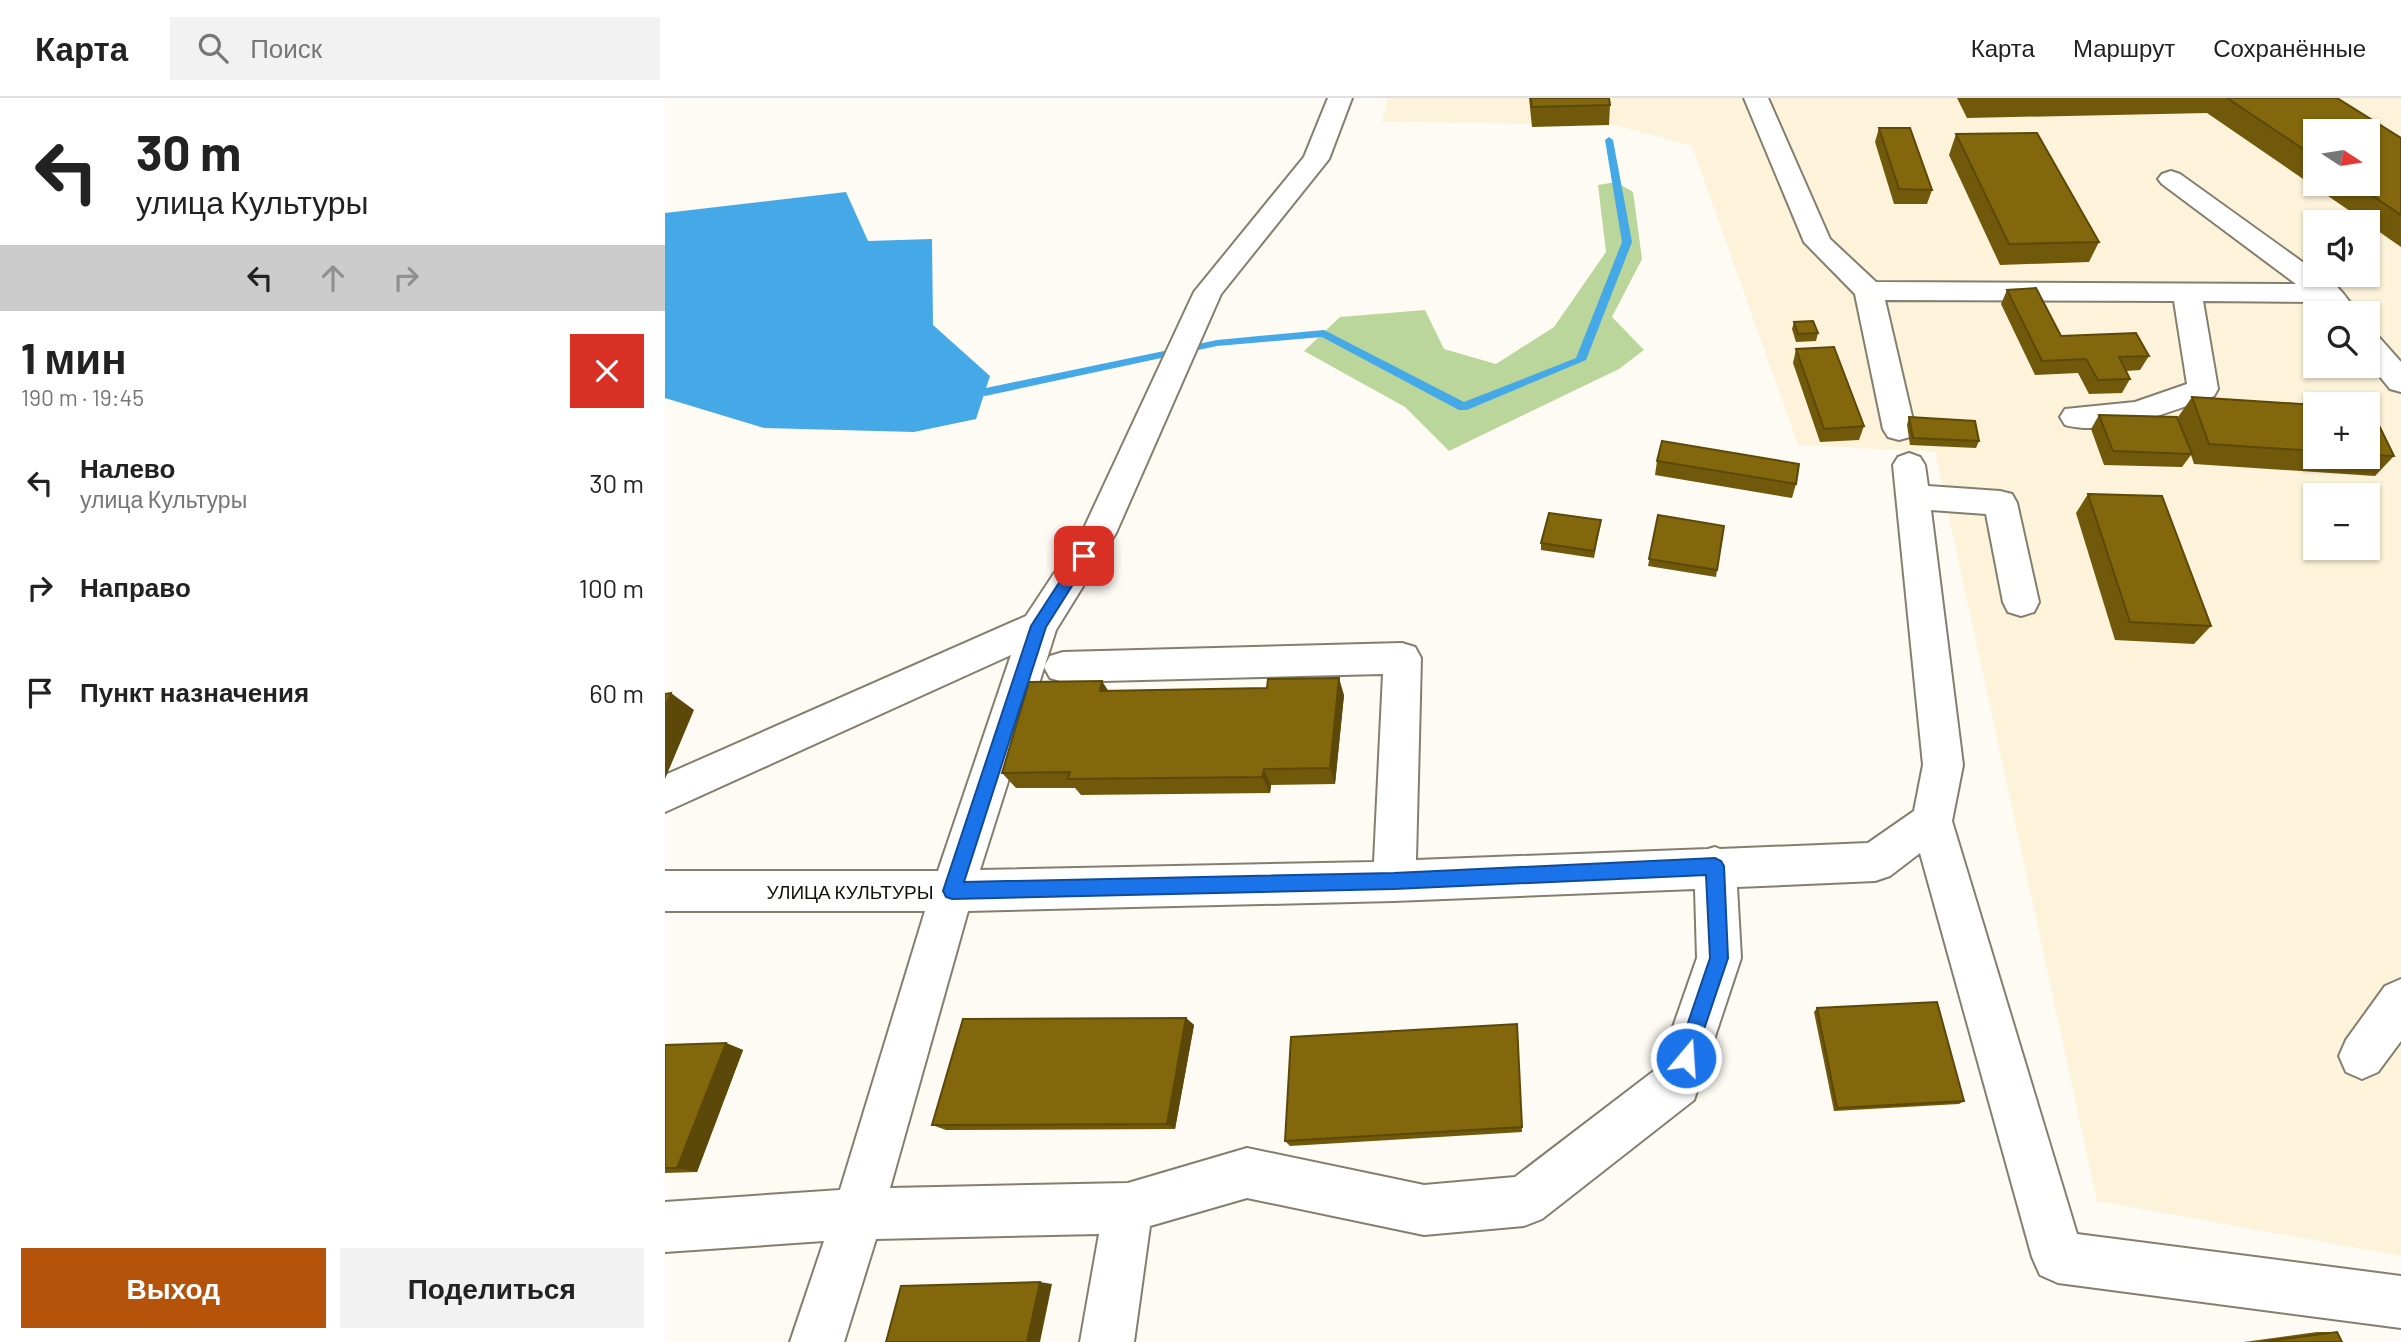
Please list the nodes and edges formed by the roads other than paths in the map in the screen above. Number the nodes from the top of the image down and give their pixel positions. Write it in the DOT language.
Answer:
graph roads {
  1 [pos="1340,98"];
  2 [pos="1756,98"];
  3 [pos="2171,179"];
  4 [pos="1869,290"];
  5 [pos="2187,293"];
  6 [pos="2305,301"];
  7 [pos="2332,301"];
  8 [pos="2380,357"];
  9 [pos="2401,382"];
  10 [pos="2076,417"];
  11 [pos="1899,429"];
  12 [pos="2021,602"];
  13 [pos="1039,626"];
  14 [pos="1063,667"];
  15 [pos="665,794"];
  16 [pos="1932,821"];
  17 [pos="1715,866"];
  18 [pos="1394,881"];
  19 [pos="665,891"];
  20 [pos="952,891"];
  21 [pos="2401,1002"];
  22 [pos="2362,1056"];
  23 [pos="1128,1208"];
  24 [pos="858,1214"];
  25 [pos="665,1227"];
  26 [pos="2401,1302"];
  27 [pos="817,1342"];
  28 [pos="1107,1342"];
  1 -- 13 [label="street"];
  2 -- 4 [label="street"];
  3 -- 7 [label="street"];
  4 -- 5 [label="street"];
  4 -- 11 [label="street"];
  5 -- 6 [label="street"];
  5 -- 10 [label="street"];
  8 -- 9 [label="street"];
  12 -- 16 [label="street"];
  13 -- 15 [label="street"];
  13 -- 20 [label="street"];
  14 -- 18 [label="street"];
  16 -- 17 [label="street, УЛИЦА КУЛЬТУРЫ"];
  16 -- 26 [label="street"];
  17 -- 18 [label="street, УЛИЦА КУЛЬТУРЫ"];
  17 -- 23 [label="street"];
  18 -- 20 [label="street, УЛИЦА КУЛЬТУРЫ"];
  19 -- 20 [label="street, УЛИЦА КУЛЬТУРЫ"];
  20 -- 24 [label="street"];
  21 -- 22 [label="street"];
  23 -- 24 [label="street"];
  23 -- 28 [label="street"];
  24 -- 25 [label="street"];
  24 -- 27 [label="street"];
}
